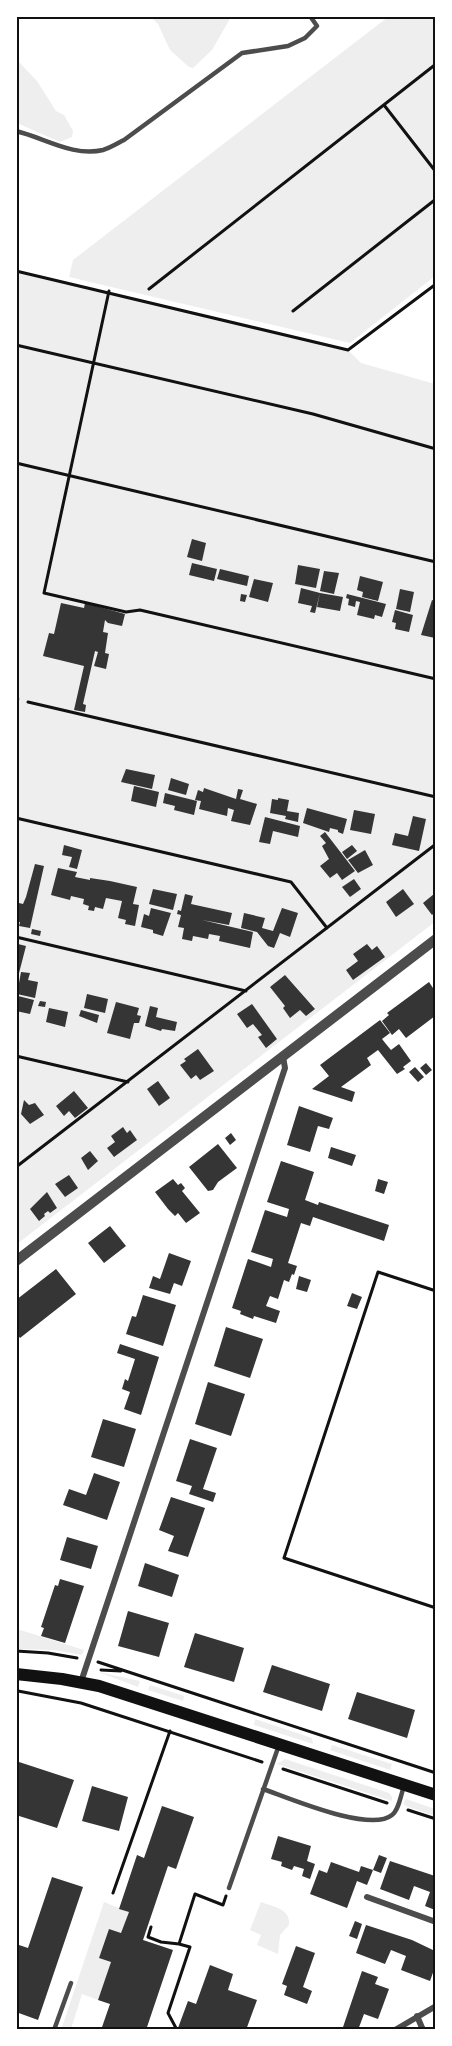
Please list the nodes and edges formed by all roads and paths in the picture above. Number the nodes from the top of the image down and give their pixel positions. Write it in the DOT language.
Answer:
graph roads {
  1 [pos="310,16"];
  2 [pos="435,64"];
  3 [pos="384,105"];
  4 [pos="16,132"];
  5 [pos="435,172"];
  6 [pos="435,199"];
  7 [pos="16,271"];
  8 [pos="435,284"];
  9 [pos="149,289"];
  10 [pos="109,291"];
  11 [pos="293,311"];
  12 [pos="16,345"];
  13 [pos="92,363"];
  14 [pos="435,449"];
  15 [pos="16,463"];
  16 [pos="69,475"];
  17 [pos="435,562"];
  18 [pos="435,679"];
  19 [pos="17,700"];
  20 [pos="435,797"];
  21 [pos="16,818"];
  22 [pos="435,844"];
  23 [pos="327,928"];
  24 [pos="16,937"];
  25 [pos="435,939"];
  26 [pos="246,991"];
  27 [pos="16,1056"];
  28 [pos="283,1057"];
  29 [pos="128,1082"];
  30 [pos="16,1167"];
  31 [pos="16,1262"];
  32 [pos="435,1291"];
  33 [pos="435,1608"];
  34 [pos="16,1651"];
  35 [pos="81,1658"];
  36 [pos="96,1661"];
  37 [pos="96,1669"];
  38 [pos="126,1672"];
  39 [pos="16,1674"];
  40 [pos="81,1682"];
  41 [pos="16,1691"];
  42 [pos="170,1731"];
  43 [pos="279,1745"];
  44 [pos="272,1765"];
  45 [pos="435,1773"];
  46 [pos="404,1785"];
  47 [pos="263,1789"];
  48 [pos="435,1795"];
  49 [pos="397,1807"];
  50 [pos="435,1819"];
  51 [pos="229,1888"];
  52 [pos="113,1893"];
  53 [pos="367,1897"];
  54 [pos="435,1922"];
  55 [pos="151,1927"];
  56 [pos="179,1944"];
  57 [pos="71,1983"];
  58 [pos="435,2006"];
  59 [pos="417,2016"];
  60 [pos="54,2030"];
  61 [pos="177,2030"];
  62 [pos="395,2030"];
  63 [pos="423,2030"];
  1 -- 4 [label="lane"];
  2 -- 3 [label="path"];
  3 -- 5 [label="path"];
  3 -- 9 [label="path"];
  6 -- 11 [label="path"];
  7 -- 10 [label="path"];
  8 -- 10 [label="path"];
  10 -- 13 [label="path"];
  12 -- 13 [label="path"];
  13 -- 14 [label="path"];
  13 -- 16 [label="path"];
  15 -- 16 [label="path"];
  16 -- 17 [label="path"];
  16 -- 18 [label="path"];
  19 -- 20 [label="path"];
  21 -- 23 [label="path"];
  22 -- 23 [label="path"];
  23 -- 26 [label="path"];
  24 -- 26 [label="path"];
  25 -- 28 [label="street"];
  26 -- 29 [label="path"];
  27 -- 29 [label="path"];
  28 -- 31 [label="street"];
  28 -- 40 [label="street"];
  29 -- 30 [label="path"];
  32 -- 33 [label="path"];
  34 -- 35 [label="path"];
  36 -- 38 [label="path"];
  37 -- 38 [label="path"];
  38 -- 45 [label="path"];
  39 -- 40 [label="main road"];
  40 -- 43 [label="main road"];
  41 -- 42 [label="path"];
  42 -- 44 [label="path"];
  42 -- 52 [label="path"];
  43 -- 44 [label="lane"];
  43 -- 46 [label="main road"];
  44 -- 47 [label="lane"];
  44 -- 49 [label="path"];
  46 -- 48 [label="main road"];
  46 -- 49 [label="lane"];
  47 -- 49 [label="lane"];
  47 -- 51 [label="lane"];
  49 -- 50 [label="path"];
  51 -- 56 [label="path"];
  53 -- 54 [label="street"];
  55 -- 56 [label="path"];
  56 -- 61 [label="path"];
  57 -- 60 [label="lane"];
  58 -- 59 [label="street"];
  59 -- 62 [label="street"];
  59 -- 63 [label="street"];
}
